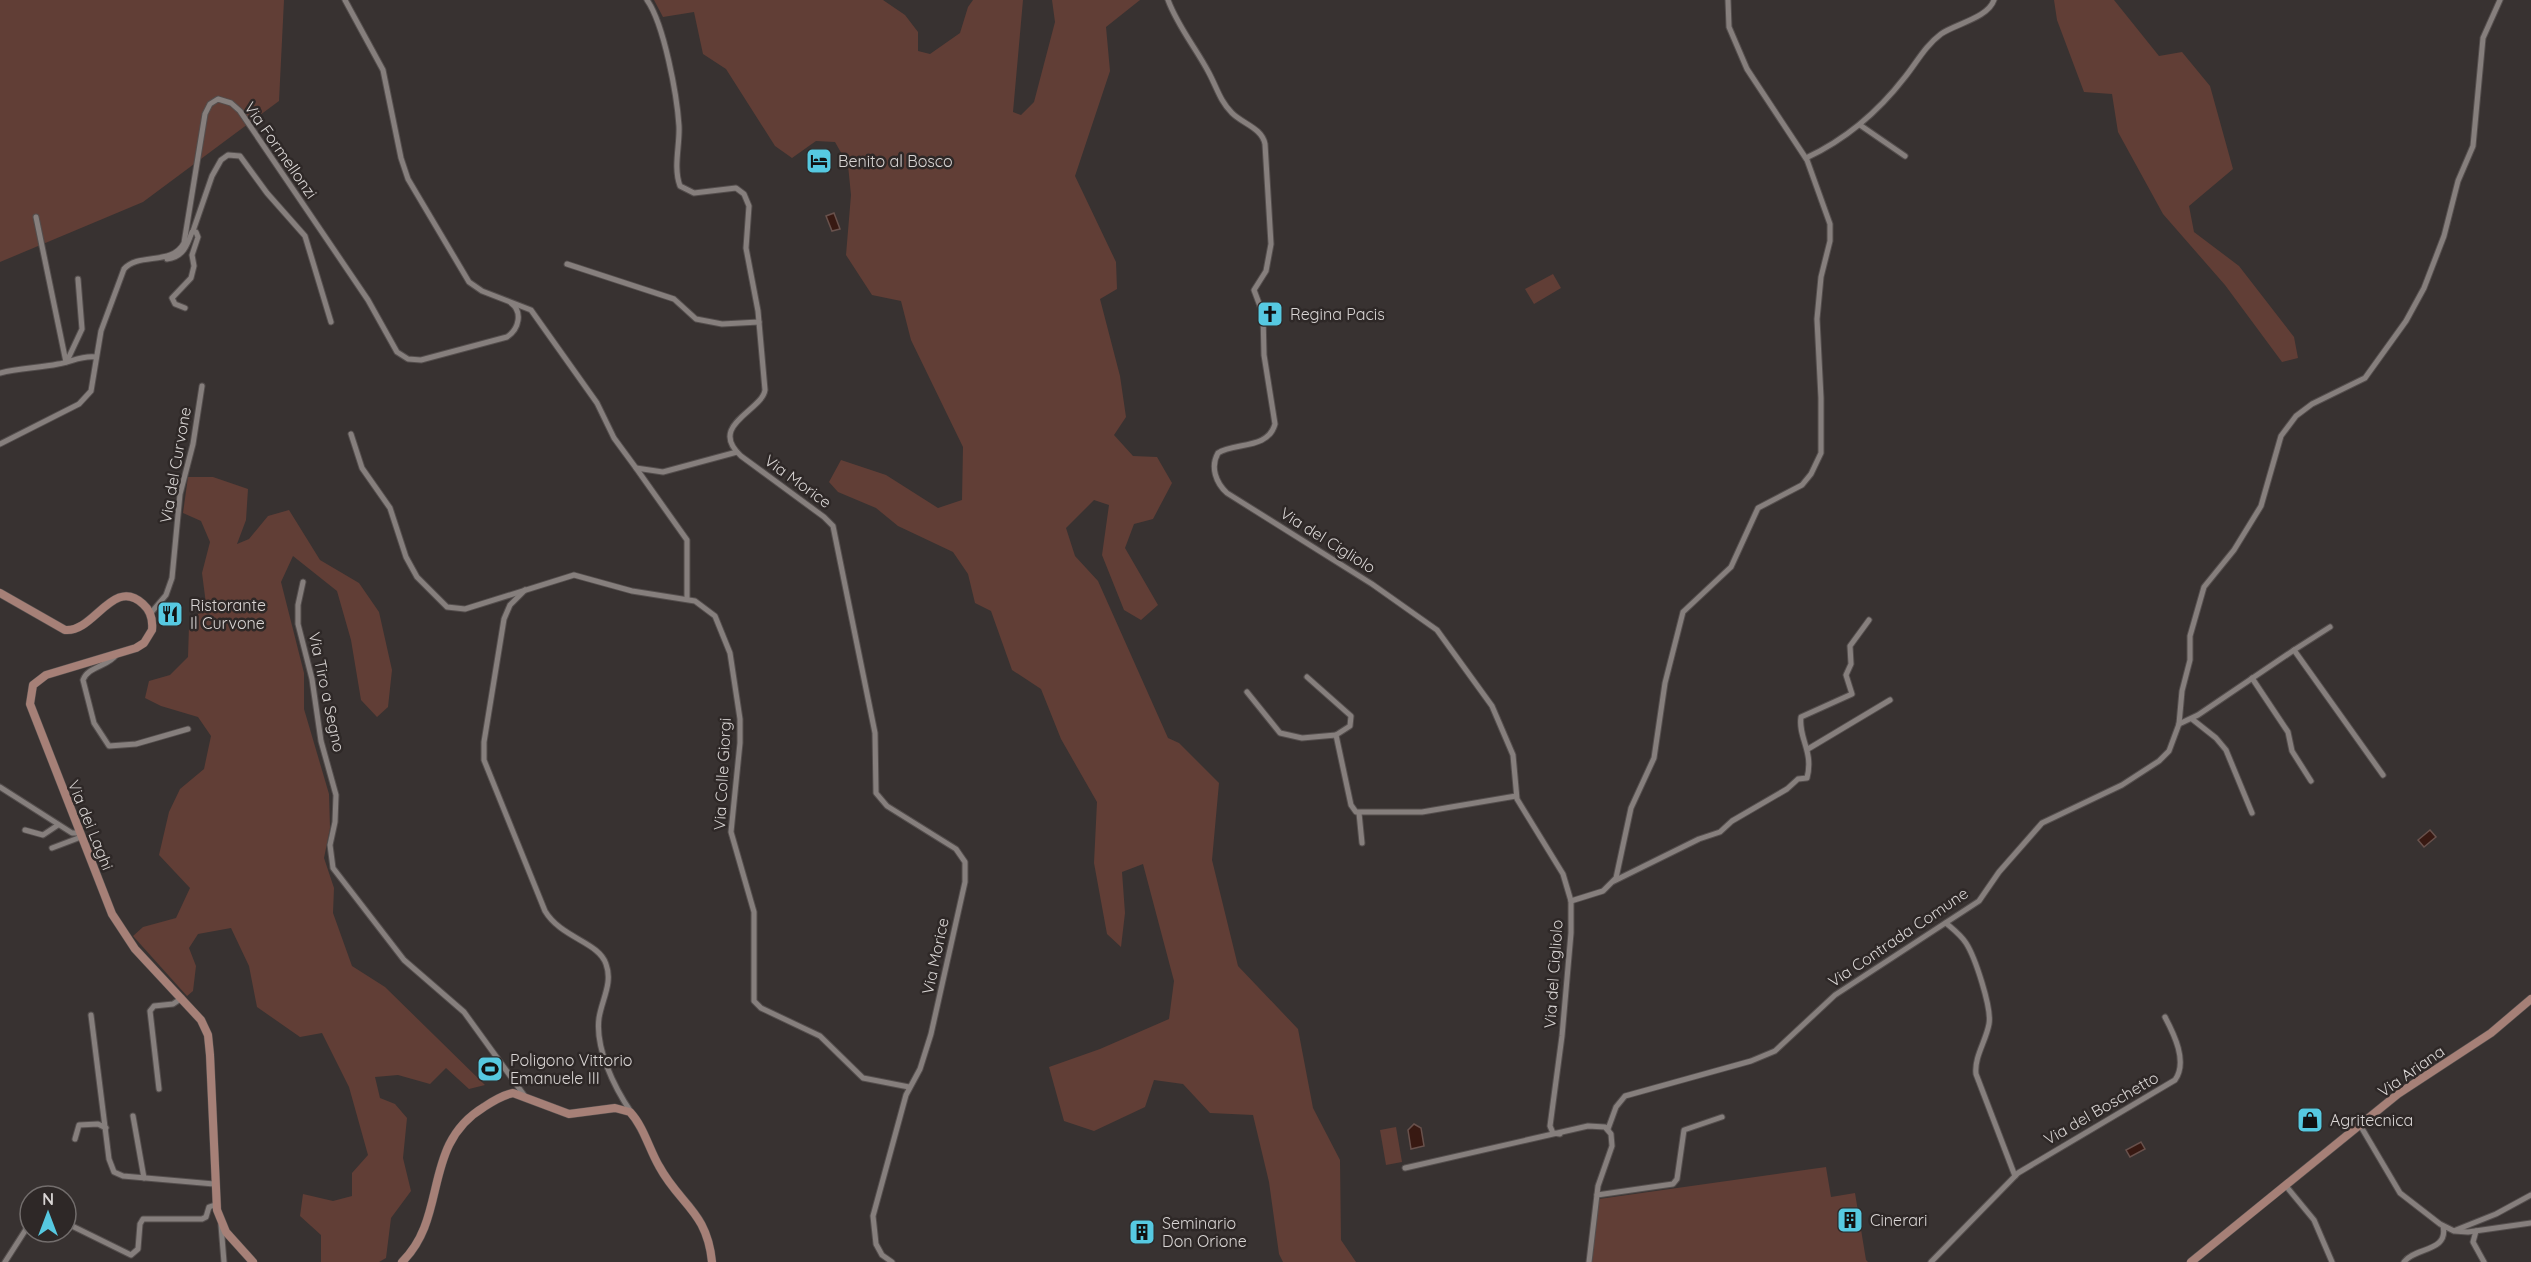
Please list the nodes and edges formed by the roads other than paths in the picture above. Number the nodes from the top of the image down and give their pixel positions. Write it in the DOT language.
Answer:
graph roads {
  1 [pos="345,0"];
  2 [pos="647,0"];
  3 [pos="1168,0"];
  4 [pos="1729,0"];
  5 [pos="1994,0"];
  6 [pos="2500,0"];
  7 [pos="1860,125"];
  8 [pos="1905,156"];
  9 [pos="1806,158"];
  10 [pos="36,217"];
  11 [pos="193,231"];
  12 [pos="162,258"];
  13 [pos="567,264"];
  14 [pos="78,279"];
  15 [pos="511,303"];
  16 [pos="185,308"];
  17 [pos="331,322"];
  18 [pos="759,322"];
  19 [pos="96,357"];
  20 [pos="66,362"];
  21 [pos="0,373"];
  22 [pos="202,386"];
  23 [pos="351,434"];
  24 [pos="0,444"];
  25 [pos="737,452"];
  26 [pos="636,468"];
  27 [pos="303,582"];
  28 [pos="526,588"];
  29 [pos="0,593"];
  30 [pos="687,599"];
  31 [pos="150,614"];
  32 [pos="1869,620"];
  33 [pos="2330,627"];
  34 [pos="2294,650"];
  35 [pos="117,654"];
  36 [pos="1307,677"];
  37 [pos="2252,678"];
  38 [pos="1247,692"];
  39 [pos="1890,700"];
  40 [pos="2192,719"];
  41 [pos="2180,724"];
  42 [pos="188,729"];
  43 [pos="1336,735"];
  44 [pos="1808,749"];
  45 [pos="2383,775"];
  46 [pos="2311,781"];
  47 [pos="0,787"];
  48 [pos="1516,796"];
  49 [pos="1359,813"];
  50 [pos="2252,813"];
  51 [pos="58,825"];
  52 [pos="25,830"];
  53 [pos="80,835"];
  54 [pos="1362,843"];
  55 [pos="52,848"];
  56 [pos="1614,880"];
  57 [pos="1571,901"];
  58 [pos="1946,923"];
  59 [pos="182,998"];
  60 [pos="2531,999"];
  61 [pos="91,1015"];
  62 [pos="2165,1017"];
  63 [pos="909,1087"];
  64 [pos="159,1089"];
  65 [pos="524,1095"];
  66 [pos="133,1116"];
  67 [pos="634,1116"];
  68 [pos="1722,1117"];
  69 [pos="2360,1125"];
  70 [pos="106,1128"];
  71 [pos="1608,1129"];
  72 [pos="1560,1134"];
  73 [pos="75,1138"];
  74 [pos="1406,1168"];
  75 [pos="2015,1176"];
  76 [pos="144,1178"];
  77 [pos="214,1184"];
  78 [pos="2286,1186"];
  79 [pos="1597,1195"];
  80 [pos="2531,1196"];
  81 [pos="216,1205"];
  82 [pos="2531,1223"];
  83 [pos="221,1224"];
  84 [pos="2443,1226"];
  85 [pos="78,1229"];
  86 [pos="2454,1230"];
  87 [pos="2476,1231"];
  88 [pos="18,1242"];
  89 [pos="2195,1261"];
  90 [pos="5,1262"];
  91 [pos="224,1262"];
  92 [pos="253,1262"];
  93 [pos="402,1262"];
  94 [pos="712,1262"];
  95 [pos="892,1262"];
  96 [pos="1589,1262"];
  97 [pos="1931,1262"];
  98 [pos="2332,1262"];
  99 [pos="2404,1262"];
  100 [pos="2484,1262"];
  1 -- 15 [label="street"];
  2 -- 18 [label="street"];
  3 -- 48 [label="street, Via del Cigliolo"];
  4 -- 9 [label="street"];
  5 -- 7 [label="street"];
  6 -- 41 [label="street, Via Contrada Comune"];
  7 -- 8 [label="street"];
  7 -- 9 [label="street"];
  9 -- 56 [label="street"];
  10 -- 20 [label="street"];
  11 -- 12 [label="street"];
  11 -- 16 [label="street"];
  11 -- 17 [label="street"];
  12 -- 15 [label="street, Via Formellonzi"];
  12 -- 19 [label="street, Via Formellonzi"];
  13 -- 18 [label="street"];
  14 -- 20 [label="street"];
  15 -- 26 [label="street"];
  18 -- 25 [label="street"];
  19 -- 20 [label="street"];
  19 -- 24 [label="street, Via Formellonzi"];
  20 -- 21 [label="street"];
  22 -- 31 [label="street, Via del Curvone"];
  23 -- 28 [label="street, Via Colle Giorgi"];
  25 -- 26 [label="street"];
  25 -- 63 [label="street, Via Morice"];
  26 -- 30 [label="street"];
  27 -- 65 [label="street, Via Tiro a Segno"];
  28 -- 30 [label="street, Via Colle Giorgi"];
  28 -- 67 [label="street"];
  29 -- 31 [label="main road"];
  30 -- 63 [label="street, Via Colle Giorgi"];
  31 -- 35 [label="main road, Via dei Laghi"];
  32 -- 44 [label="street"];
  33 -- 34 [label="street"];
  34 -- 37 [label="street"];
  34 -- 45 [label="street"];
  35 -- 42 [label="street"];
  35 -- 53 [label="main road, Via dei Laghi"];
  36 -- 43 [label="street"];
  37 -- 40 [label="street"];
  37 -- 46 [label="street"];
  38 -- 43 [label="street"];
  39 -- 44 [label="street"];
  40 -- 41 [label="street"];
  40 -- 50 [label="street"];
  41 -- 58 [label="street, Via Contrada Comune"];
  43 -- 49 [label="street"];
  44 -- 56 [label="street"];
  47 -- 51 [label="street"];
  48 -- 49 [label="street"];
  48 -- 57 [label="street, Via del Cigliolo"];
  49 -- 54 [label="street"];
  51 -- 52 [label="street"];
  51 -- 53 [label="street"];
  53 -- 55 [label="street"];
  53 -- 59 [label="main road, Via dei Laghi"];
  56 -- 57 [label="street"];
  57 -- 72 [label="street, Via del Cigliolo"];
  58 -- 71 [label="street, Via Contrada Comune"];
  58 -- 75 [label="street"];
  59 -- 64 [label="street"];
  59 -- 77 [label="main road, Via dei Laghi"];
  60 -- 69 [label="main road, Via Ariana"];
  61 -- 70 [label="street"];
  62 -- 75 [label="street, Via del Boschetto"];
  63 -- 95 [label="street, Via Morice"];
  65 -- 67 [label="main road"];
  65 -- 93 [label="main road"];
  66 -- 76 [label="street"];
  67 -- 94 [label="main road"];
  68 -- 79 [label="street"];
  69 -- 78 [label="main road, Via Ariana"];
  69 -- 84 [label="street"];
  70 -- 73 [label="street"];
  70 -- 76 [label="street"];
  71 -- 72 [label="street"];
  71 -- 79 [label="street"];
  72 -- 74 [label="street"];
  75 -- 97 [label="street, Via del Boschetto"];
  76 -- 77 [label="street"];
  77 -- 81 [label="main road, Via dei Laghi"];
  78 -- 89 [label="main road, Via Ariana"];
  78 -- 98 [label="street"];
  79 -- 96 [label="street"];
  80 -- 86 [label="street"];
  81 -- 83 [label="main road, Via dei Laghi"];
  81 -- 85 [label="street"];
  82 -- 87 [label="street"];
  83 -- 91 [label="street"];
  83 -- 92 [label="main road, Via dei Laghi"];
  84 -- 86 [label="street"];
  84 -- 99 [label="street"];
  86 -- 87 [label="street"];
  87 -- 100 [label="street"];
  88 -- 90 [label="street"];
}
